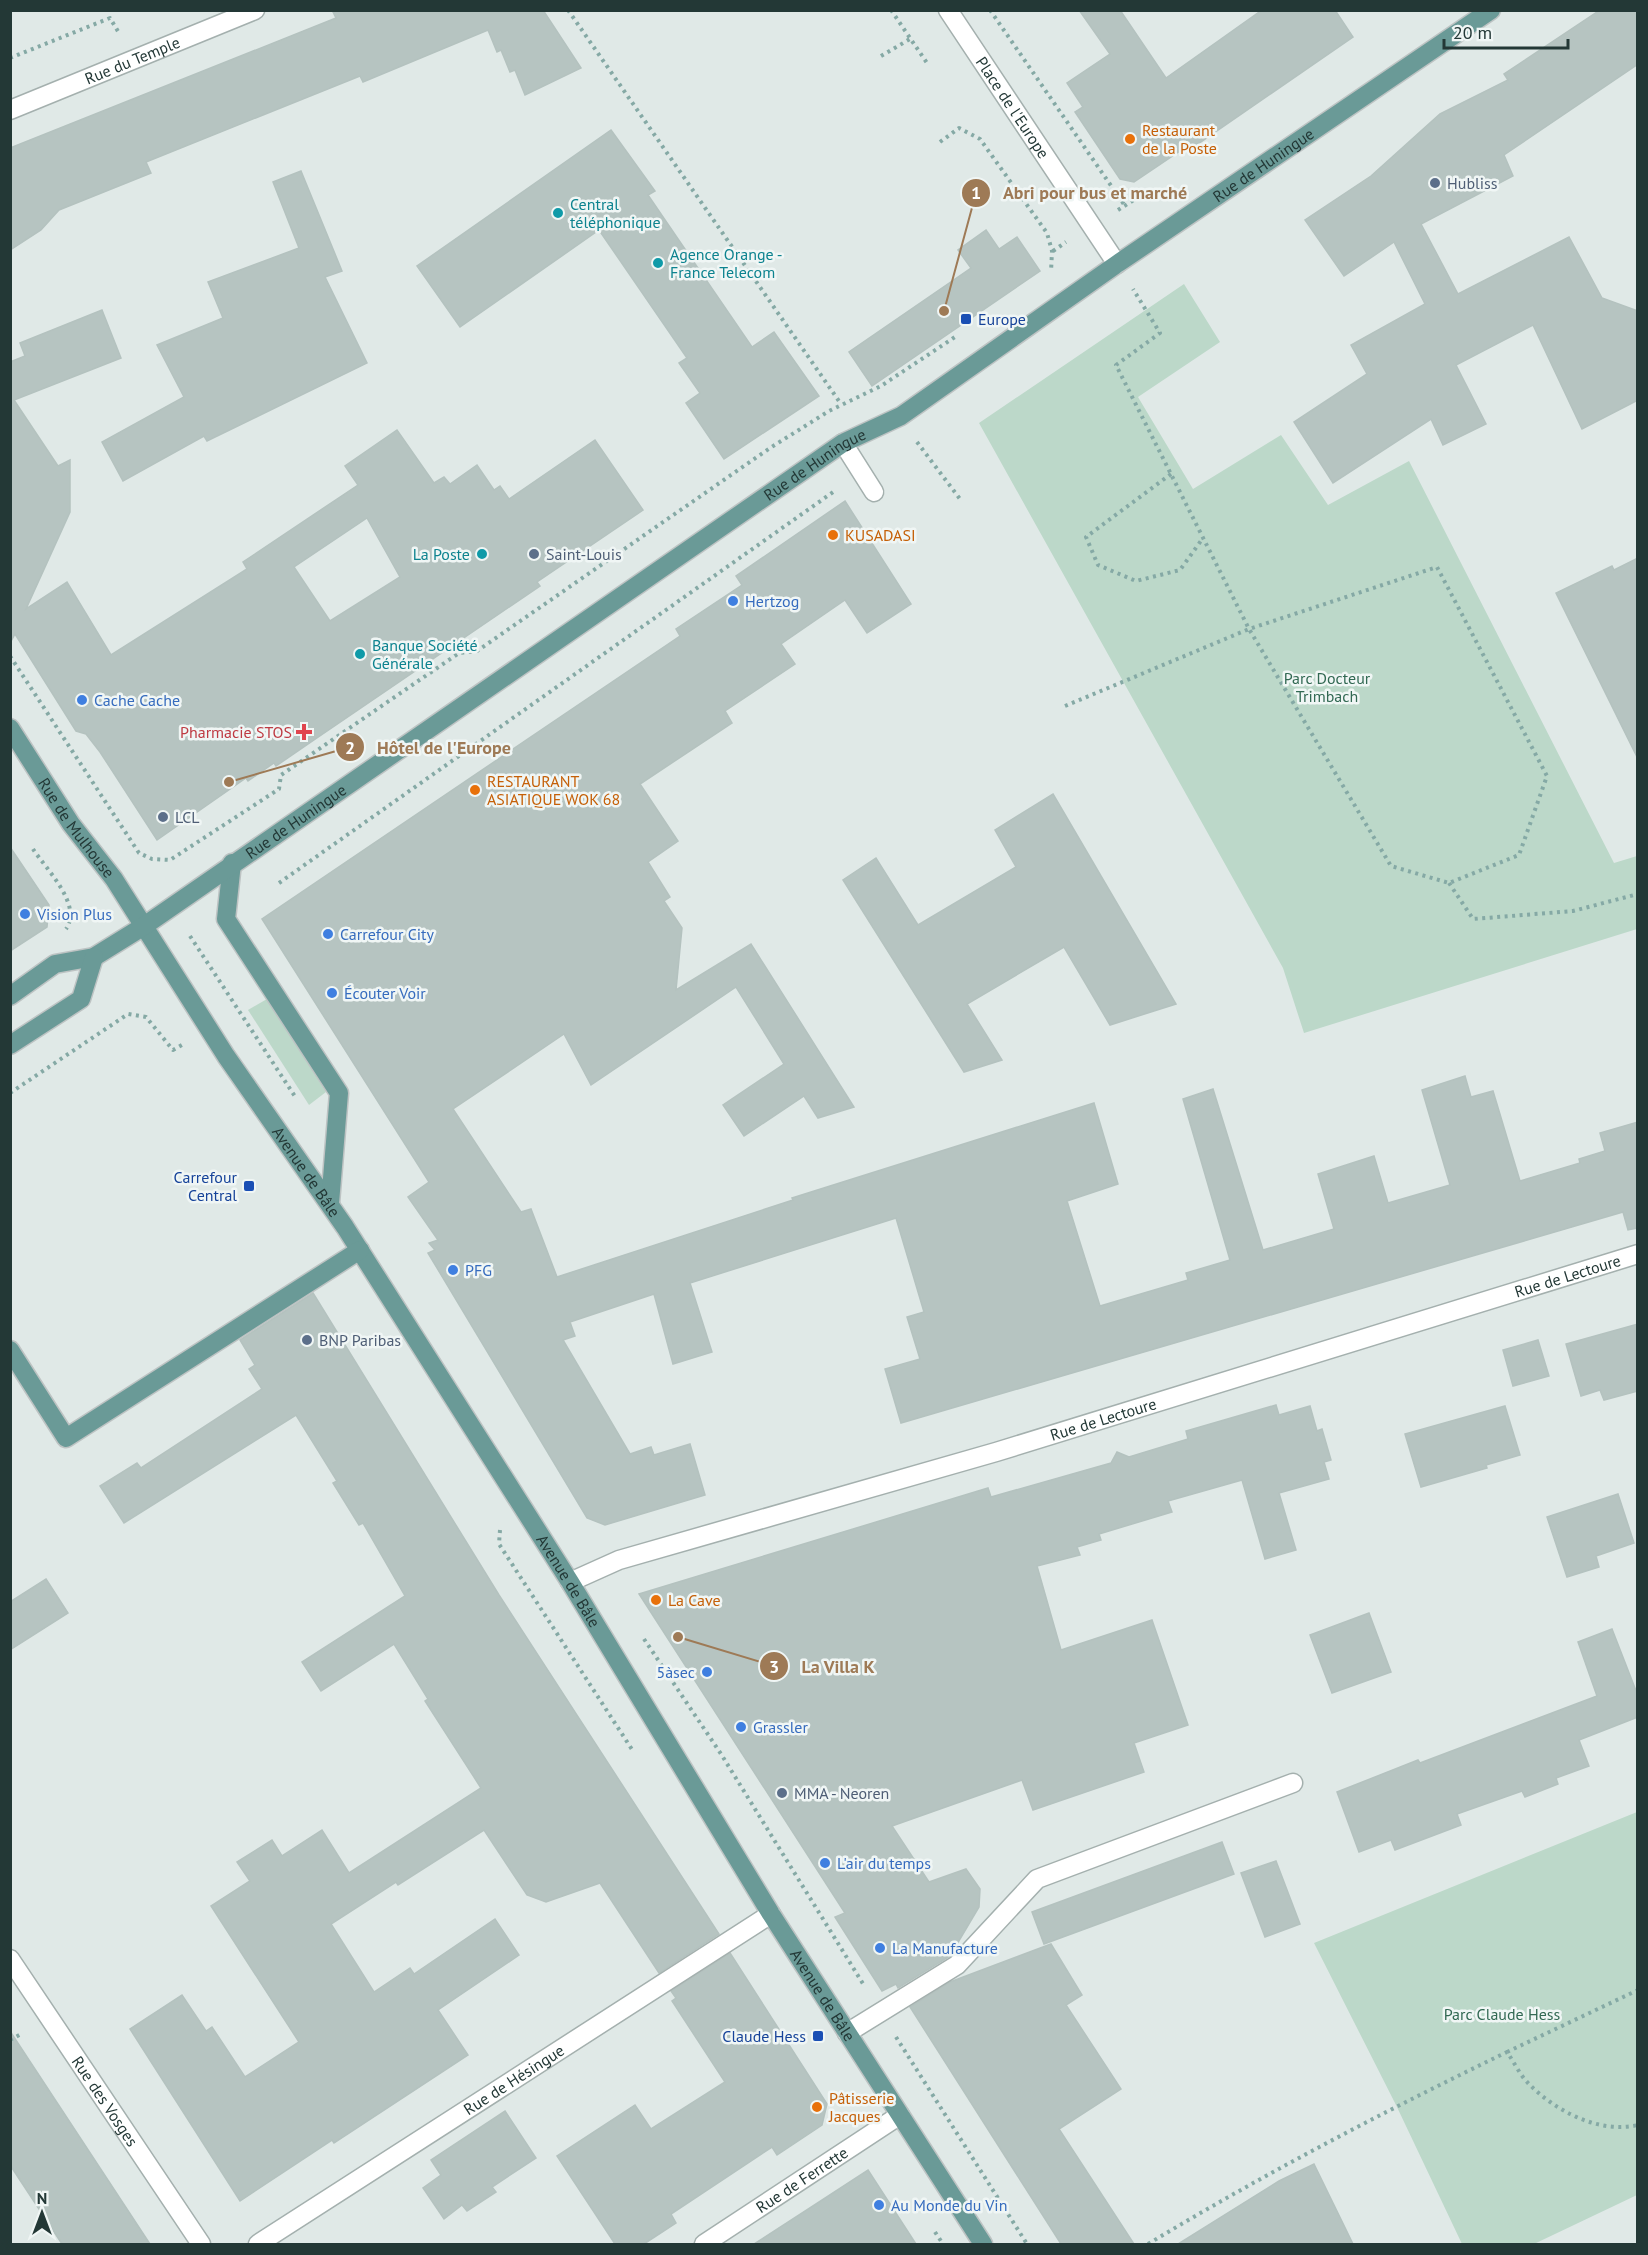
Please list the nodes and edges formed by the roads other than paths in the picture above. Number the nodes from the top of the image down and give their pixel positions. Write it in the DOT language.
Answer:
graph roads {
  1 [pos="255,10"];
  2 [pos="948,10"];
  3 [pos="1491,10"];
  4 [pos="10,110"];
  5 [pos="1117,264"];
  6 [pos="843,443"];
  7 [pos="874,492"];
  8 [pos="10,728"];
  9 [pos="232,864"];
  10 [pos="144,926"];
  11 [pos="94,957"];
  12 [pos="10,996"];
  13 [pos="10,1046"];
  14 [pos="330,1203"];
  15 [pos="360,1251"];
  16 [pos="1638,1254"];
  17 [pos="10,1350"];
  18 [pos="570,1582"];
  19 [pos="1293,1783"];
  20 [pos="771,1914"];
  21 [pos="10,1959"];
  22 [pos="847,2033"];
  23 [pos="900,2115"];
  24 [pos="201,2244"];
  25 [pos="258,2244"];
  26 [pos="704,2244"];
  27 [pos="983,2244"];
  1 -- 4 [label="street, Rue du Temple"];
  2 -- 5 [label="street, Place de l'Europe"];
  3 -- 5 [label="main road, Rue de Huningue"];
  5 -- 6 [label="main road, Rue de Huningue"];
  6 -- 7 [label="street"];
  6 -- 9 [label="main road, Rue de Huningue"];
  8 -- 10 [label="main road, Rue de Mulhouse"];
  9 -- 10 [label="main road, Rue de Huningue"];
  9 -- 14 [label="main road"];
  10 -- 11 [label="main road, Rue de Huningue"];
  10 -- 14 [label="main road, Avenue de Bâle"];
  11 -- 12 [label="main road"];
  11 -- 13 [label="main road"];
  14 -- 15 [label="main road, Avenue de Bâle"];
  15 -- 17 [label="main road"];
  15 -- 18 [label="main road, Avenue de Bâle"];
  16 -- 18 [label="street, Rue de Lectoure"];
  18 -- 20 [label="main road, Avenue de Bâle"];
  19 -- 22 [label="street"];
  20 -- 22 [label="main road, Avenue de Bâle"];
  20 -- 25 [label="street, Rue de Hésingue"];
  21 -- 24 [label="street, Rue des Vosges"];
  22 -- 23 [label="main road, Avenue de Bâle"];
  23 -- 26 [label="street, Rue de Ferrette"];
  23 -- 27 [label="main road, Avenue de Bâle"];
}
